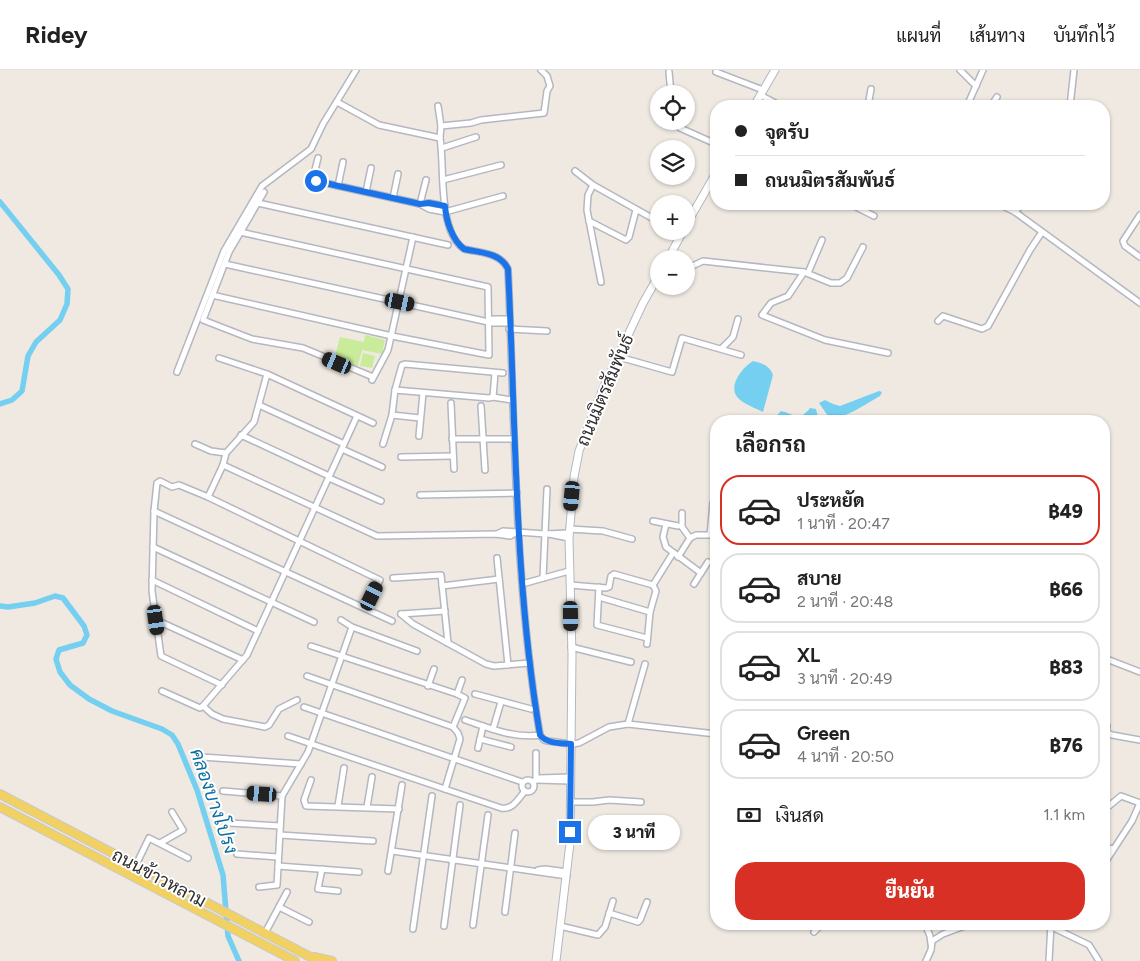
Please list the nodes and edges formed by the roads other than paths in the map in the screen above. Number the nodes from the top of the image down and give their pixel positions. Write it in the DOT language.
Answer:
graph roads {
  1 [pos="356,70"];
  2 [pos="541,70"];
  3 [pos="775,70"];
  4 [pos="960,70"];
  5 [pos="983,70"];
  6 [pos="1074,70"];
  7 [pos="669,72"];
  8 [pos="716,72"];
  9 [pos="670,85"];
  10 [pos="976,86"];
  11 [pos="871,89"];
  12 [pos="762,92"];
  13 [pos="997,97"];
  14 [pos="757,100"];
  15 [pos="773,100"];
  16 [pos="869,100"];
  17 [pos="971,100"];
  18 [pos="995,100"];
  19 [pos="1071,100"];
  20 [pos="337,102"];
  21 [pos="438,106"];
  22 [pos="442,126"];
  23 [pos="684,130"];
  24 [pos="476,137"];
  25 [pos="440,138"];
  26 [pos="710,141"];
  27 [pos="442,148"];
  28 [pos="318,158"];
  29 [pos="343,162"];
  30 [pos="501,165"];
  31 [pos="371,168"];
  32 [pos="575,171"];
  33 [pos="398,174"];
  34 [pos="426,180"];
  35 [pos="443,180"];
  36 [pos="710,183"];
  37 [pos="593,184"];
  38 [pos="338,186"];
  39 [pos="264,192"];
  40 [pos="366,192"];
  41 [pos="503,196"];
  42 [pos="393,198"];
  43 [pos="258,203"];
  44 [pos="420,204"];
  45 [pos="445,209"];
  46 [pos="695,209"];
  47 [pos="636,210"];
  48 [pos="862,210"];
  49 [pos="1011,210"];
  50 [pos="1015,212"];
  51 [pos="1140,215"];
  52 [pos="874,216"];
  53 [pos="650,217"];
  54 [pos="589,221"];
  55 [pos="240,232"];
  56 [pos="1042,232"];
  57 [pos="413,237"];
  58 [pos="822,240"];
  59 [pos="448,244"];
  60 [pos="863,247"];
  61 [pos="1140,257"];
  62 [pos="225,264"];
  63 [pos="695,265"];
  64 [pos="406,268"];
  65 [pos="806,272"];
  66 [pos="601,282"];
  67 [pos="650,291"];
  68 [pos="212,295"];
  69 [pos="400,302"];
  70 [pos="1140,303"];
  71 [pos="738,320"];
  72 [pos="938,320"];
  73 [pos="489,321"];
  74 [pos="509,324"];
  75 [pos="547,331"];
  76 [pos="392,336"];
  77 [pos="722,348"];
  78 [pos="888,353"];
  79 [pos="741,355"];
  80 [pos="619,357"];
  81 [pos="219,358"];
  82 [pos="177,372"];
  83 [pos="495,373"];
  84 [pos="503,373"];
  85 [pos="267,374"];
  86 [pos="395,390"];
  87 [pos="423,393"];
  88 [pos="493,397"];
  89 [pos="512,399"];
  90 [pos="451,403"];
  91 [pos="259,405"];
  92 [pos="481,406"];
  93 [pos="392,415"];
  94 [pos="357,416"];
  95 [pos="420,418"];
  96 [pos="373,423"];
  97 [pos="241,435"];
  98 [pos="419,436"];
  99 [pos="514,437"];
  100 [pos="483,438"];
  101 [pos="452,440"];
  102 [pos="195,444"];
  103 [pos="384,444"];
  104 [pos="343,447"];
  105 [pos="226,453"];
  106 [pos="401,456"];
  107 [pos="453,456"];
  108 [pos="223,465"];
  109 [pos="382,467"];
  110 [pos="454,469"];
  111 [pos="485,470"];
  112 [pos="329,477"];
  113 [pos="547,489"];
  114 [pos="517,493"];
  115 [pos="420,495"];
  116 [pos="208,497"];
  117 [pos="381,501"];
  118 [pos="315,508"];
  119 [pos="154,511"];
  120 [pos="682,513"];
  121 [pos="653,522"];
  122 [pos="666,524"];
  123 [pos="678,526"];
  124 [pos="517,533"];
  125 [pos="569,533"];
  126 [pos="547,534"];
  127 [pos="710,535"];
  128 [pos="690,538"];
  129 [pos="632,539"];
  130 [pos="300,541"];
  131 [pos="153,547"];
  132 [pos="676,555"];
  133 [pos="497,558"];
  134 [pos="708,562"];
  135 [pos="569,571"];
  136 [pos="285,572"];
  137 [pos="701,573"];
  138 [pos="393,578"];
  139 [pos="543,578"];
  140 [pos="499,579"];
  141 [pos="152,580"];
  142 [pos="522,584"];
  143 [pos="694,584"];
  144 [pos="570,585"];
  145 [pos="654,585"];
  146 [pos="442,586"];
  147 [pos="599,587"];
  148 [pos="599,597"];
  149 [pos="272,602"];
  150 [pos="366,608"];
  151 [pos="445,611"];
  152 [pos="650,612"];
  153 [pos="156,620"];
  154 [pos="341,620"];
  155 [pos="392,621"];
  156 [pos="314,622"];
  157 [pos="352,627"];
  158 [pos="258,631"];
  159 [pos="448,643"];
  160 [pos="312,646"];
  161 [pos="571,647"];
  162 [pos="418,651"];
  163 [pos="341,656"];
  164 [pos="243,660"];
  165 [pos="1110,660"];
  166 [pos="631,662"];
  167 [pos="530,663"];
  168 [pos="645,664"];
  169 [pos="508,665"];
  170 [pos="434,669"];
  171 [pos="1140,672"];
  172 [pos="307,676"];
  173 [pos="462,680"];
  174 [pos="331,684"];
  175 [pos="222,685"];
  176 [pos="428,686"];
  177 [pos="162,690"];
  178 [pos="457,694"];
  179 [pos="475,694"];
  180 [pos="297,700"];
  181 [pos="501,702"];
  182 [pos="203,706"];
  183 [pos="304,707"];
  184 [pos="531,709"];
  185 [pos="321,712"];
  186 [pos="465,720"];
  187 [pos="628,724"];
  188 [pos="483,726"];
  189 [pos="453,727"];
  190 [pos="493,729"];
  191 [pos="710,733"];
  192 [pos="1110,734"];
  193 [pos="540,735"];
  194 [pos="288,736"];
  195 [pos="480,740"];
  196 [pos="1140,740"];
  197 [pos="310,743"];
  198 [pos="571,744"];
  199 [pos="512,746"];
  200 [pos="478,748"];
  201 [pos="536,753"];
  202 [pos="202,757"];
  203 [pos="456,758"];
  204 [pos="301,764"];
  205 [pos="344,768"];
  206 [pos="372,777"];
  207 [pos="571,779"];
  208 [pos="312,780"];
  209 [pos="534,781"];
  210 [pos="522,782"];
  211 [pos="402,785"];
  212 [pos="445,789"];
  213 [pos="525,791"];
  214 [pos="223,792"];
  215 [pos="0,794"];
  216 [pos="282,796"];
  217 [pos="432,796"];
  218 [pos="571,802"];
  219 [pos="641,802"];
  220 [pos="1140,803"];
  221 [pos="460,805"];
  222 [pos="1110,805"];
  223 [pos="0,806"];
  224 [pos="338,806"];
  225 [pos="367,807"];
  226 [pos="399,809"];
  227 [pos="172,812"];
  228 [pos="488,815"];
  229 [pos="229,823"];
  230 [pos="280,826"];
  231 [pos="515,833"];
  232 [pos="280,835"];
  233 [pos="372,841"];
  234 [pos="160,844"];
  235 [pos="1110,848"];
  236 [pos="1113,849"];
  237 [pos="392,851"];
  238 [pos="237,854"];
  239 [pos="1110,854"];
  240 [pos="425,855"];
  241 [pos="278,856"];
  242 [pos="188,858"];
  243 [pos="453,859"];
  244 [pos="481,863"];
  245 [pos="136,865"];
  246 [pos="278,866"];
  247 [pos="511,867"];
  248 [pos="322,869"];
  249 [pos="388,871"];
  250 [pos="359,872"];
  251 [pos="567,874"];
  252 [pos="259,887"];
  253 [pos="338,891"];
  254 [pos="287,892"];
  255 [pos="613,902"];
  256 [pos="646,902"];
  257 [pos="279,908"];
  258 [pos="505,912"];
  259 [pos="610,913"];
  260 [pos="309,922"];
  261 [pos="473,925"];
  262 [pos="444,926"];
  263 [pos="560,926"];
  264 [pos="413,929"];
  265 [pos="928,930"];
  266 [pos="954,930"];
  267 [pos="1052,930"];
  268 [pos="1062,930"];
  269 [pos="265,934"];
  270 [pos="931,950"];
  271 [pos="305,954"];
  272 [pos="295,961"];
  273 [pos="318,961"];
  274 [pos="332,961"];
  275 [pos="556,961"];
  276 [pos="926,961"];
  277 [pos="1050,961"];
  278 [pos="1098,961"];
  1 -- 20 [label="street"];
  2 -- 22 [label="street"];
  3 -- 12 [label="street"];
  4 -- 10 [label="street"];
  5 -- 10 [label="street"];
  6 -- 19 [label="street"];
  7 -- 9 [label="street"];
  8 -- 12 [label="street"];
  10 -- 17 [label="street"];
  11 -- 16 [label="street"];
  12 -- 14 [label="street"];
  12 -- 15 [label="street"];
  13 -- 18 [label="street"];
  20 -- 25 [label="street"];
  20 -- 82 [label="street"];
  21 -- 22 [label="street"];
  22 -- 25 [label="street"];
  23 -- 26 [label="street"];
  24 -- 27 [label="street"];
  25 -- 27 [label="street"];
  27 -- 35 [label="street"];
  28 -- 38 [label="street"];
  29 -- 38 [label="street"];
  30 -- 35 [label="street"];
  31 -- 40 [label="street"];
  32 -- 37 [label="street"];
  33 -- 42 [label="street"];
  34 -- 44 [label="street"];
  35 -- 45 [label="street"];
  36 -- 46 [label="street"];
  37 -- 47 [label="street"];
  37 -- 54 [label="street"];
  38 -- 40 [label="street"];
  39 -- 43 [label="street"];
  40 -- 42 [label="street"];
  41 -- 45 [label="street"];
  42 -- 44 [label="street"];
  43 -- 55 [label="street"];
  43 -- 57 [label="street"];
  44 -- 45 [label="street"];
  45 -- 74 [label="street"];
  47 -- 53 [label="street"];
  47 -- 54 [label="street"];
  48 -- 52 [label="street"];
  49 -- 50 [label="street"];
  50 -- 56 [label="street"];
  51 -- 61 [label="street"];
  54 -- 66 [label="street"];
  55 -- 62 [label="street"];
  55 -- 64 [label="street"];
  56 -- 70 [label="street"];
  56 -- 72 [label="street"];
  57 -- 59 [label="street"];
  57 -- 64 [label="street"];
  58 -- 65 [label="street"];
  60 -- 65 [label="street"];
  62 -- 68 [label="street"];
  62 -- 69 [label="street"];
  63 -- 65 [label="street"];
  64 -- 69 [label="street"];
  64 -- 73 [label="street"];
  65 -- 78 [label="street"];
  67 -- 80 [label="street, ถนนมิตรสัมพันธ์"];
  68 -- 76 [label="street"];
  68 -- 76 [label="street"];
  69 -- 73 [label="street"];
  69 -- 76 [label="street"];
  71 -- 77 [label="street"];
  73 -- 74 [label="street"];
  73 -- 76 [label="street"];
  74 -- 75 [label="street"];
  74 -- 89 [label="street"];
  77 -- 79 [label="street"];
  77 -- 80 [label="street"];
  80 -- 125 [label="street, ถนนมิตรสัมพันธ์"];
  81 -- 85 [label="street"];
  83 -- 84 [label="street"];
  83 -- 86 [label="street"];
  83 -- 88 [label="street"];
  85 -- 91 [label="street"];
  85 -- 94 [label="street"];
  86 -- 87 [label="street"];
  86 -- 93 [label="street"];
  87 -- 88 [label="street"];
  87 -- 95 [label="street"];
  88 -- 89 [label="street"];
  89 -- 99 [label="street"];
  90 -- 101 [label="street"];
  91 -- 97 [label="street"];
  91 -- 104 [label="street"];
  92 -- 100 [label="street"];
  93 -- 95 [label="street"];
  93 -- 103 [label="street"];
  94 -- 96 [label="street"];
  94 -- 104 [label="street"];
  95 -- 98 [label="street"];
  97 -- 105 [label="street"];
  97 -- 112 [label="street"];
  99 -- 100 [label="street"];
  99 -- 114 [label="street"];
  100 -- 101 [label="street"];
  100 -- 111 [label="street"];
  101 -- 107 [label="street"];
  102 -- 105 [label="street"];
  104 -- 109 [label="street"];
  104 -- 112 [label="street"];
  105 -- 108 [label="street"];
  106 -- 107 [label="street"];
  107 -- 110 [label="street"];
  108 -- 116 [label="street"];
  108 -- 118 [label="street"];
  112 -- 117 [label="street"];
  112 -- 118 [label="street"];
  113 -- 126 [label="street"];
  114 -- 115 [label="street"];
  114 -- 124 [label="street"];
  116 -- 119 [label="street"];
  116 -- 130 [label="street"];
  118 -- 124 [label="street"];
  118 -- 130 [label="street"];
  119 -- 131 [label="street"];
  119 -- 136 [label="street"];
  120 -- 128 [label="street"];
  121 -- 122 [label="street"];
  122 -- 123 [label="street"];
  122 -- 132 [label="street"];
  124 -- 126 [label="street"];
  124 -- 142 [label="street"];
  125 -- 126 [label="street"];
  125 -- 129 [label="street"];
  125 -- 135 [label="street, ถนนมิตรสัมพันธ์"];
  126 -- 139 [label="street"];
  127 -- 128 [label="street"];
  128 -- 132 [label="street"];
  130 -- 136 [label="street"];
  130 -- 150 [label="street"];
  131 -- 141 [label="street"];
  131 -- 149 [label="street"];
  132 -- 137 [label="street"];
  132 -- 145 [label="street"];
  133 -- 140 [label="street"];
  134 -- 137 [label="street"];
  135 -- 139 [label="street"];
  135 -- 144 [label="street, ถนนมิตรสัมพันธ์"];
  136 -- 149 [label="street"];
  136 -- 150 [label="street"];
  137 -- 143 [label="street"];
  138 -- 146 [label="street"];
  139 -- 142 [label="street"];
  140 -- 146 [label="street"];
  140 -- 169 [label="street"];
  141 -- 153 [label="street"];
  141 -- 158 [label="street"];
  142 -- 167 [label="street"];
  144 -- 147 [label="street"];
  144 -- 161 [label="street, ถนนมิตรสัมพันธ์"];
  145 -- 147 [label="street"];
  145 -- 152 [label="street"];
  146 -- 151 [label="street"];
  147 -- 148 [label="street"];
  148 -- 152 [label="street"];
  148 -- 152 [label="street"];
  149 -- 156 [label="street"];
  149 -- 158 [label="street"];
  150 -- 155 [label="street"];
  151 -- 159 [label="street"];
  151 -- 159 [label="street"];
  153 -- 164 [label="street"];
  153 -- 175 [label="street"];
  154 -- 157 [label="street"];
  157 -- 162 [label="street"];
  157 -- 163 [label="street"];
  158 -- 164 [label="street"];
  159 -- 169 [label="street"];
  160 -- 163 [label="street"];
  161 -- 166 [label="street"];
  161 -- 198 [label="street, ถนนมิตรสัมพันธ์"];
  163 -- 174 [label="street"];
  163 -- 176 [label="street"];
  164 -- 175 [label="street"];
  165 -- 171 [label="street"];
  167 -- 169 [label="street"];
  167 -- 193 [label="street"];
  168 -- 187 [label="street"];
  170 -- 176 [label="street"];
  172 -- 174 [label="street"];
  173 -- 178 [label="street"];
  174 -- 185 [label="street"];
  174 -- 189 [label="street"];
  175 -- 182 [label="street"];
  176 -- 178 [label="street"];
  177 -- 182 [label="street"];
  178 -- 189 [label="street"];
  179 -- 181 [label="street"];
  180 -- 182 [label="street"];
  181 -- 184 [label="street"];
  181 -- 190 [label="street"];
  183 -- 185 [label="street"];
  185 -- 197 [label="street"];
  185 -- 203 [label="street"];
  186 -- 188 [label="street"];
  187 -- 191 [label="street"];
  187 -- 198 [label="street"];
  188 -- 190 [label="street"];
  188 -- 195 [label="street"];
  189 -- 203 [label="street"];
  190 -- 193 [label="street"];
  192 -- 196 [label="street"];
  193 -- 198 [label="street"];
  194 -- 197 [label="street"];
  195 -- 199 [label="street"];
  195 -- 200 [label="street"];
  197 -- 204 [label="street"];
  197 -- 212 [label="street"];
  198 -- 207 [label="street, ถนนมิตรสัมพันธ์"];
  201 -- 209 [label="street"];
  202 -- 204 [label="street"];
  203 -- 210 [label="street"];
  203 -- 212 [label="street"];
  204 -- 216 [label="street"];
  205 -- 224 [label="street"];
  206 -- 225 [label="street"];
  207 -- 209 [label="street"];
  207 -- 218 [label="street, ถนนมิตรสัมพันธ์"];
  208 -- 224 [label="street"];
  209 -- 210 [label="street"];
  209 -- 213 [label="street"];
  210 -- 213 [label="street"];
  211 -- 226 [label="street"];
  212 -- 213 [label="street"];
  214 -- 216 [label="street"];
  215 -- 245 [label="main road, ถนนข้าวหลาม"];
  216 -- 230 [label="street"];
  217 -- 240 [label="street"];
  218 -- 219 [label="street"];
  218 -- 251 [label="street, ถนนมิตรสัมพันธ์"];
  220 -- 222 [label="street"];
  220 -- 236 [label="street"];
  221 -- 243 [label="street"];
  223 -- 272 [label="main road, ถนนข้าวหลาม"];
  224 -- 225 [label="street"];
  225 -- 226 [label="street"];
  226 -- 237 [label="street"];
  227 -- 234 [label="street"];
  228 -- 244 [label="street"];
  229 -- 230 [label="street"];
  230 -- 232 [label="street"];
  231 -- 247 [label="street"];
  232 -- 233 [label="street"];
  232 -- 241 [label="street"];
  234 -- 242 [label="street"];
  234 -- 245 [label="street"];
  235 -- 236 [label="street"];
  236 -- 239 [label="street"];
  237 -- 240 [label="street"];
  237 -- 249 [label="street"];
  238 -- 241 [label="street"];
  240 -- 243 [label="street"];
  240 -- 264 [label="street"];
  241 -- 246 [label="street"];
  243 -- 244 [label="street"];
  243 -- 262 [label="street"];
  244 -- 247 [label="street"];
  244 -- 261 [label="street"];
  245 -- 269 [label="main road, ถนนข้าวหลาม"];
  246 -- 248 [label="street"];
  246 -- 252 [label="street"];
  247 -- 251 [label="street"];
  247 -- 258 [label="street"];
  248 -- 250 [label="street"];
  248 -- 253 [label="street"];
  251 -- 263 [label="street, ถนนมิตรสัมพันธ์"];
  254 -- 257 [label="street"];
  255 -- 259 [label="street"];
  256 -- 259 [label="street"];
  257 -- 260 [label="street"];
  257 -- 269 [label="street"];
  259 -- 263 [label="street"];
  263 -- 275 [label="street, ถนนมิตรสัมพันธ์"];
  265 -- 270 [label="street"];
  266 -- 270 [label="street"];
  267 -- 277 [label="street"];
  268 -- 278 [label="street"];
  269 -- 271 [label="main road, ถนนข้าวหลาม"];
  270 -- 276 [label="street"];
  271 -- 273 [label="main road, ถนนข้าวหลาม"];
  271 -- 274 [label="main road"];
}
